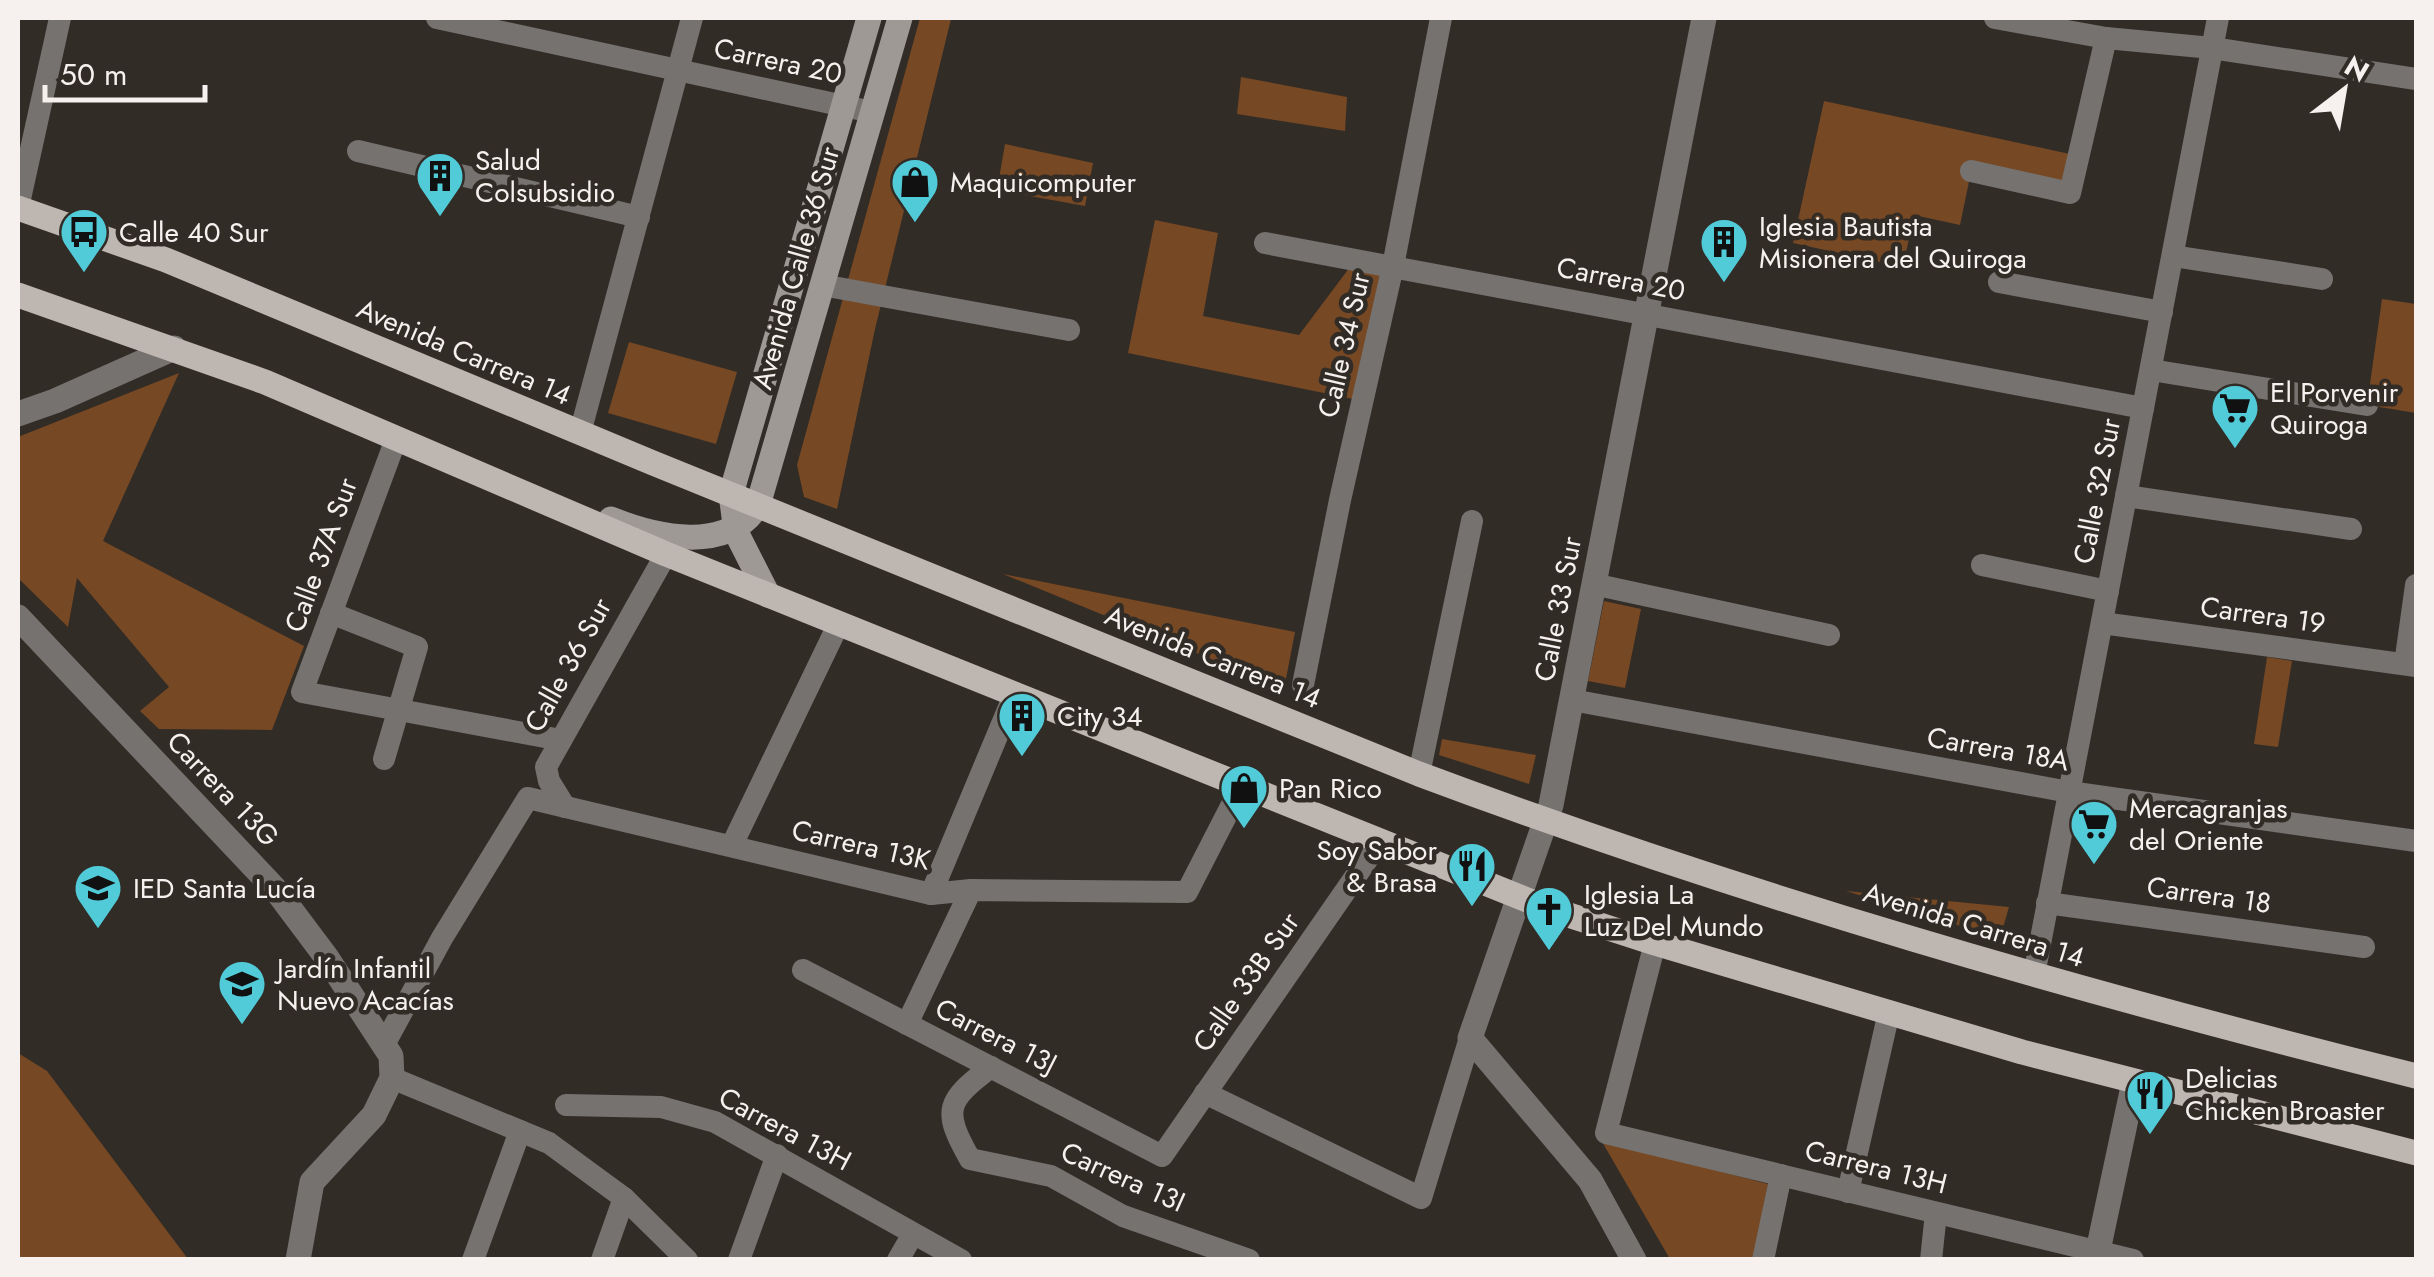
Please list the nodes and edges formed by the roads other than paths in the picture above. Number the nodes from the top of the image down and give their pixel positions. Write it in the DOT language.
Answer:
graph roads {
  1 [pos="60,18"];
  2 [pos="437,18"];
  3 [pos="692,18"];
  4 [pos="870,18"];
  5 [pos="900,18"];
  6 [pos="1441,18"];
  7 [pos="1704,18"];
  8 [pos="1994,18"];
  9 [pos="2218,18"];
  10 [pos="2106,38"];
  11 [pos="2212,48"];
  12 [pos="678,70"];
  13 [pos="2416,80"];
  14 [pos="844,106"];
  15 [pos="872,112"];
  16 [pos="24,148"];
  17 [pos="358,151"];
  18 [pos="1971,172"];
  19 [pos="18,208"];
  20 [pos="639,217"];
  21 [pos="1265,243"];
  22 [pos="2173,256"];
  23 [pos="1393,266"];
  24 [pos="2322,278"];
  25 [pos="1999,282"];
  26 [pos="822,284"];
  27 [pos="18,295"];
  28 [pos="2162,312"];
  29 [pos="1646,314"];
  30 [pos="1069,330"];
  31 [pos="174,348"];
  32 [pos="2151,370"];
  33 [pos="2367,405"];
  34 [pos="2143,408"];
  35 [pos="18,414"];
  36 [pos="580,433"];
  37 [pos="396,439"];
  38 [pos="731,494"];
  39 [pos="2126,496"];
  40 [pos="758,504"];
  41 [pos="1472,520"];
  42 [pos="735,527"];
  43 [pos="2352,529"];
  44 [pos="666,554"];
  45 [pos="1982,565"];
  46 [pos="1593,584"];
  47 [pos="2416,584"];
  48 [pos="2108,590"];
  49 [pos="768,595"];
  50 [pos="331,613"];
  51 [pos="18,617"];
  52 [pos="838,622"];
  53 [pos="2102,623"];
  54 [pos="1829,634"];
  55 [pos="2411,665"];
  56 [pos="1303,685"];
  57 [pos="1015,693"];
  58 [pos="1572,700"];
  59 [pos="398,710"];
  60 [pos="561,740"];
  61 [pos="384,759"];
  62 [pos="1419,774"];
  63 [pos="1242,785"];
  64 [pos="2069,792"];
  65 [pos="565,807"];
  66 [pos="1546,822"];
  67 [pos="1380,841"];
  68 [pos="2416,841"];
  69 [pos="732,845"];
  70 [pos="972,890"];
  71 [pos="931,894"];
  72 [pos="1519,897"];
  73 [pos="2046,903"];
  74 [pos="1655,943"];
  75 [pos="2364,947"];
  76 [pos="803,970"];
  77 [pos="2034,975"];
  78 [pos="1889,1012"];
  79 [pos="908,1024"];
  80 [pos="1470,1038"];
  81 [pos="386,1043"];
  82 [pos="991,1068"];
  83 [pos="2416,1076"];
  84 [pos="392,1078"];
  85 [pos="2134,1082"];
  86 [pos="1205,1093"];
  87 [pos="566,1105"];
  88 [pos="520,1132"];
  89 [pos="2416,1153"];
  90 [pos="777,1155"];
  91 [pos="1162,1156"];
  92 [pos="1781,1175"];
  93 [pos="1848,1192"];
  94 [pos="624,1198"];
  95 [pos="1936,1212"];
  96 [pos="913,1234"];
  97 [pos="2096,1255"];
  98 [pos="298,1260"];
  99 [pos="473,1260"];
  100 [pos="602,1260"];
  101 [pos="687,1260"];
  102 [pos="739,1260"];
  103 [pos="898,1260"];
  104 [pos="961,1260"];
  105 [pos="1249,1260"];
  106 [pos="1634,1260"];
  107 [pos="1764,1260"];
  108 [pos="1931,1260"];
  109 [pos="2133,1260"];
  1 -- 16 [label="street"];
  2 -- 12 [label="street, Carrera 20"];
  3 -- 12 [label="street"];
  4 -- 14 [label="main road, Avenida Calle 36 Sur"];
  5 -- 15 [label="main road, Avenida Calle 36 Sur"];
  6 -- 23 [label="street, Calle 34 Sur"];
  7 -- 29 [label="street, Calle 33 Sur"];
  8 -- 10 [label="street"];
  9 -- 11 [label="street, Calle 32 Sur"];
  10 -- 11 [label="street"];
  10 -- 18 [label="street"];
  11 -- 13 [label="street"];
  11 -- 22 [label="street, Calle 32 Sur"];
  12 -- 14 [label="street, Carrera 20"];
  12 -- 20 [label="street"];
  14 -- 15 [label="street, Carrera 20"];
  14 -- 38 [label="main road, Avenida Calle 36 Sur"];
  15 -- 26 [label="main road, Avenida Calle 36 Sur"];
  16 -- 19 [label="street"];
  17 -- 20 [label="street"];
  19 -- 36 [label="main road, Avenida Carrera 14"];
  20 -- 36 [label="street"];
  21 -- 23 [label="street, Carrera 20"];
  22 -- 24 [label="street"];
  22 -- 28 [label="street, Calle 32 Sur"];
  23 -- 29 [label="street, Carrera 20"];
  23 -- 56 [label="street, Calle 34 Sur"];
  25 -- 28 [label="street"];
  26 -- 30 [label="street"];
  26 -- 40 [label="main road, Avenida Calle 36 Sur"];
  27 -- 31 [label="main road"];
  28 -- 32 [label="street, Calle 32 Sur"];
  29 -- 34 [label="street, Carrera 20"];
  29 -- 46 [label="street, Calle 33 Sur"];
  31 -- 35 [label="street"];
  31 -- 37 [label="main road"];
  32 -- 33 [label="street"];
  32 -- 34 [label="street, Calle 32 Sur"];
  34 -- 39 [label="street, Calle 32 Sur"];
  36 -- 38 [label="main road, Avenida Carrera 14"];
  37 -- 42 [label="main road"];
  37 -- 44 [label="main road"];
  37 -- 50 [label="street, Calle 37A Sur"];
  38 -- 40 [label="main road, Avenida Carrera 14"];
  38 -- 42 [label="main road, Avenida Calle 36 Sur"];
  39 -- 43 [label="street"];
  39 -- 48 [label="street, Calle 32 Sur"];
  40 -- 42 [label="main road, Avenida Calle 36 Sur"];
  40 -- 62 [label="main road, Avenida Carrera 14"];
  41 -- 62 [label="street"];
  42 -- 49 [label="main road, Avenida Calle 36 Sur"];
  44 -- 49 [label="main road"];
  44 -- 60 [label="street, Calle 36 Sur"];
  45 -- 48 [label="street"];
  46 -- 54 [label="street"];
  46 -- 58 [label="street, Calle 33 Sur"];
  47 -- 55 [label="street"];
  48 -- 53 [label="street, Calle 32 Sur"];
  49 -- 52 [label="main road"];
  50 -- 59 [label="street"];
  50 -- 59 [label="street, Calle 37A Sur"];
  51 -- 81 [label="street, Carrera 13G"];
  52 -- 57 [label="main road"];
  52 -- 69 [label="street"];
  53 -- 55 [label="street, Carrera 19"];
  53 -- 64 [label="street, Calle 32 Sur"];
  57 -- 63 [label="main road"];
  57 -- 71 [label="street"];
  58 -- 64 [label="street, Carrera 18A"];
  58 -- 66 [label="street, Calle 33 Sur"];
  59 -- 60 [label="street"];
  59 -- 61 [label="street"];
  60 -- 65 [label="street, Calle 36 Sur"];
  62 -- 66 [label="main road, Avenida Carrera 14"];
  63 -- 67 [label="main road"];
  63 -- 70 [label="street, Carrera 13K"];
  64 -- 68 [label="street, Carrera 18A"];
  64 -- 73 [label="street, Calle 32 Sur"];
  65 -- 69 [label="street, Carrera 13K"];
  65 -- 81 [label="street, Carrera 13K"];
  66 -- 72 [label="street, Calle 33 Sur"];
  66 -- 77 [label="main road, Avenida Carrera 14"];
  67 -- 72 [label="main road"];
  67 -- 86 [label="street, Calle 33B Sur"];
  69 -- 71 [label="street, Carrera 13K"];
  70 -- 71 [label="street, Carrera 13K"];
  70 -- 79 [label="street"];
  72 -- 74 [label="main road"];
  72 -- 80 [label="street, Calle 33 Sur"];
  73 -- 75 [label="street, Carrera 18"];
  73 -- 77 [label="street, Calle 32 Sur"];
  74 -- 78 [label="main road"];
  74 -- 92 [label="street, Carrera 13H"];
  76 -- 79 [label="street, Carrera 13J"];
  77 -- 83 [label="main road, Avenida Carrera 14"];
  78 -- 85 [label="main road"];
  78 -- 93 [label="street"];
  79 -- 82 [label="street, Carrera 13J"];
  80 -- 86 [label="street, Calle 33 Sur"];
  80 -- 106 [label="street"];
  81 -- 84 [label="street, Carrera 13G"];
  82 -- 91 [label="street, Carrera 13J"];
  82 -- 105 [label="street, Carrera 13I"];
  84 -- 88 [label="street"];
  84 -- 98 [label="street"];
  85 -- 89 [label="main road"];
  85 -- 97 [label="street"];
  86 -- 91 [label="street, Calle 33B Sur"];
  87 -- 90 [label="street, Carrera 13H"];
  88 -- 94 [label="street"];
  88 -- 99 [label="street"];
  90 -- 96 [label="street, Carrera 13H"];
  90 -- 102 [label="street"];
  92 -- 93 [label="street, Carrera 13H"];
  92 -- 107 [label="street"];
  93 -- 95 [label="street, Carrera 13H"];
  94 -- 100 [label="street"];
  94 -- 101 [label="street"];
  95 -- 97 [label="street, Carrera 13H"];
  95 -- 108 [label="street"];
  96 -- 103 [label="street"];
  96 -- 104 [label="street, Carrera 13H"];
  97 -- 109 [label="street, Carrera 13H"];
}
